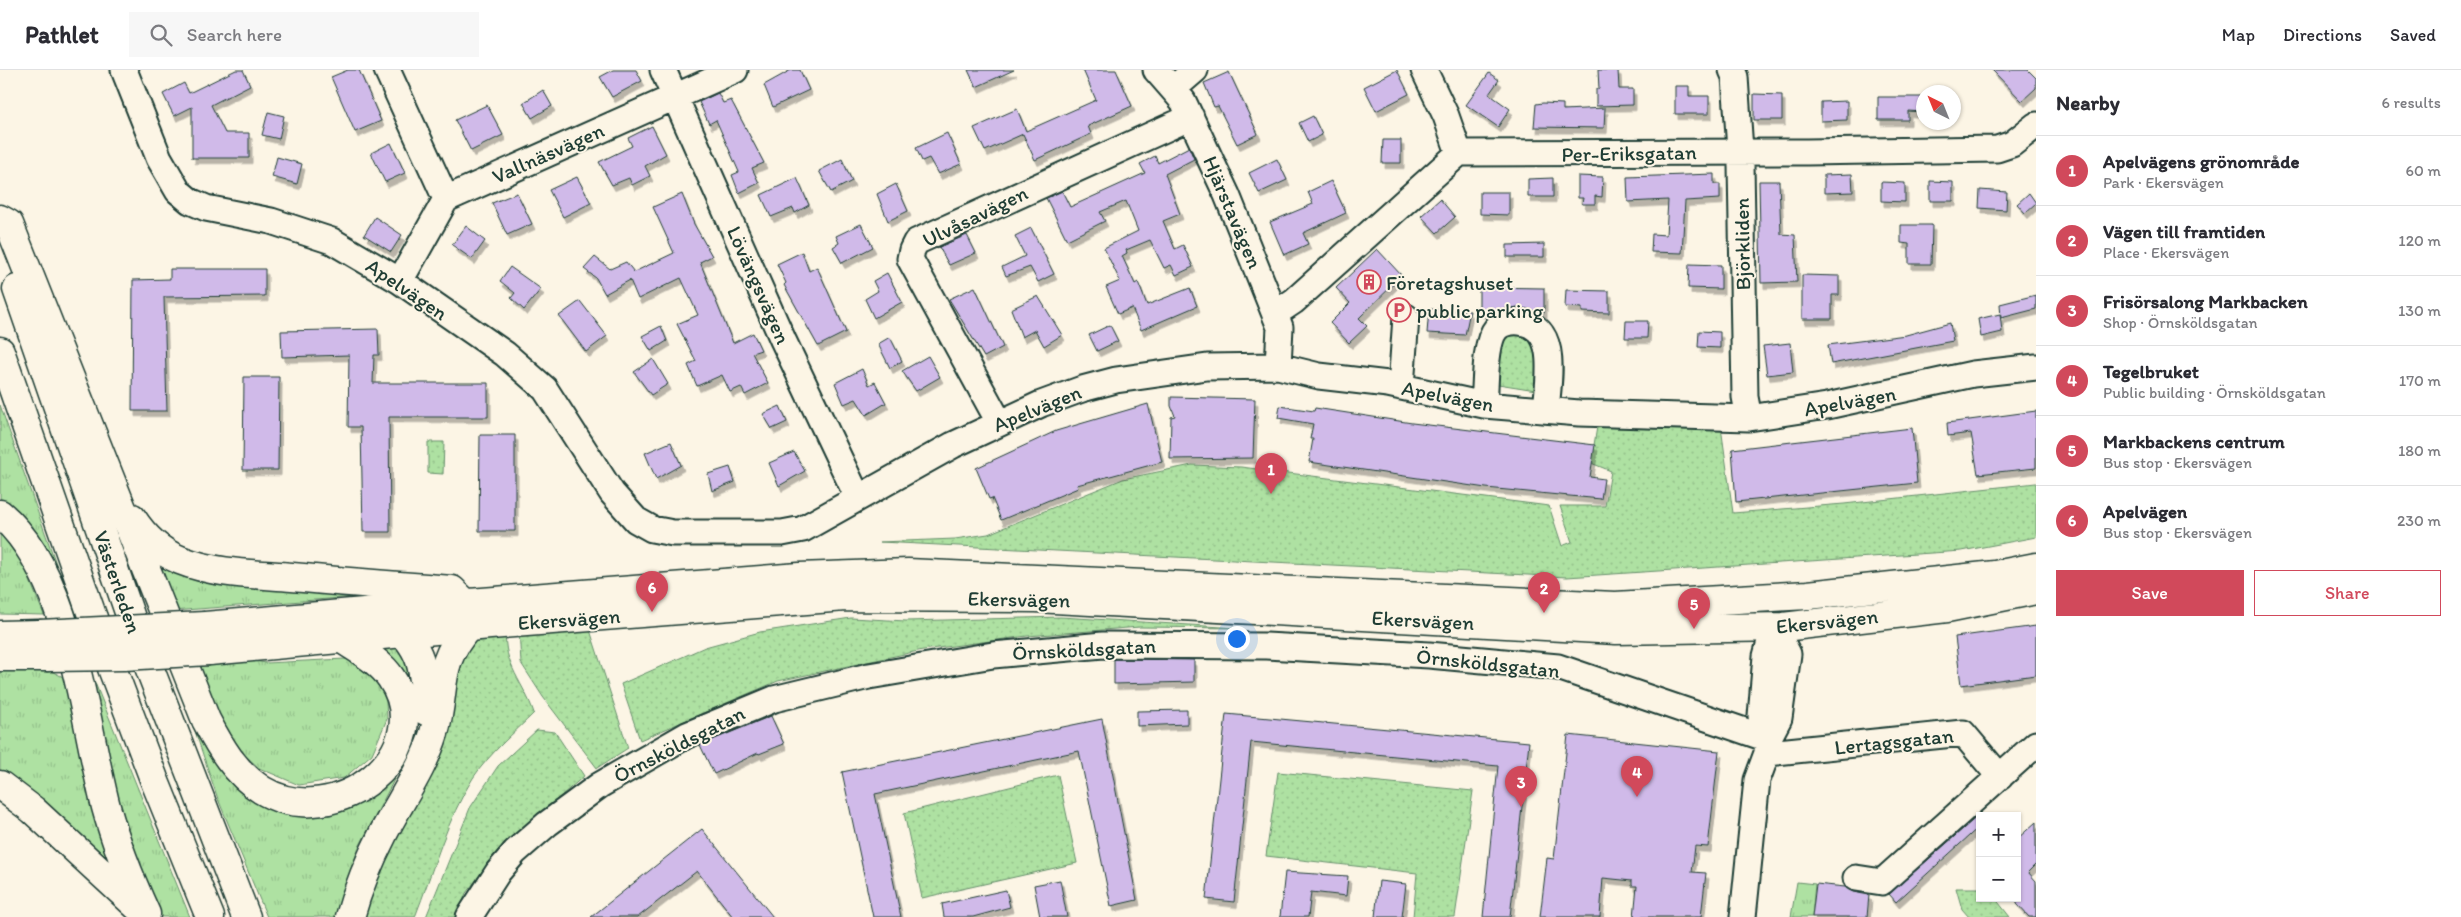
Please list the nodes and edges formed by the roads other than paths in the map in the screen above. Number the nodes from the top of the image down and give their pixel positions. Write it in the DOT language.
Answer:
graph roads {
  1 [pos="387,70"];
  2 [pos="663,70"];
  3 [pos="735,70"];
  4 [pos="1156,70"];
  5 [pos="1195,70"];
  6 [pos="1424,70"];
  7 [pos="1732,70"];
  8 [pos="129,72"];
  9 [pos="1173,89"];
  10 [pos="675,97"];
  11 [pos="1191,117"];
  12 [pos="2036,125"];
  13 [pos="1739,152"];
  14 [pos="1459,153"];
  15 [pos="446,199"];
  16 [pos="0,219"];
  17 [pos="0,244"];
  18 [pos="400,281"];
  19 [pos="1276,313"];
  20 [pos="1406,317"];
  21 [pos="0,351"];
  22 [pos="1278,366"];
  23 [pos="2036,366"];
  24 [pos="1401,387"];
  25 [pos="1484,405"];
  26 [pos="1546,410"];
  27 [pos="1749,418"];
  28 [pos="999,422"];
  29 [pos="115,491"];
  30 [pos="858,498"];
  31 [pos="0,514"];
  32 [pos="2036,567"];
  33 [pos="2036,590"];
  34 [pos="1774,598"];
  35 [pos="1410,609"];
  36 [pos="382,612"];
  37 [pos="1562,616"];
  38 [pos="475,618"];
  39 [pos="1774,627"];
  40 [pos="406,632"];
  41 [pos="0,635"];
  42 [pos="341,638"];
  43 [pos="207,639"];
  44 [pos="43,646"];
  45 [pos="1408,654"];
  46 [pos="0,657"];
  47 [pos="2036,744"];
  48 [pos="1768,746"];
  49 [pos="2000,777"];
  50 [pos="0,785"];
  51 [pos="410,786"];
  52 [pos="1856,878"];
  53 [pos="147,916"];
  54 [pos="210,917"];
  55 [pos="246,917"];
  56 [pos="350,917"];
  57 [pos="470,917"];
  58 [pos="1742,917"];
  1 -- 15 [label="street"];
  2 -- 10 [label="street, Lövängsvägen"];
  3 -- 10 [label="street, Vallnäsvägen"];
  4 -- 9 [label="street, Hjärstavägen"];
  5 -- 9 [label="street"];
  6 -- 14 [label="street"];
  7 -- 13 [label="street, Björkliden"];
  8 -- 18 [label="street, Apelvägen"];
  9 -- 11 [label="street, Hjärstavägen"];
  10 -- 15 [label="street, Vallnäsvägen"];
  10 -- 30 [label="street, Lövängsvägen"];
  11 -- 19 [label="street, Hjärstavägen"];
  11 -- 28 [label="street, Ulvåsavägen"];
  12 -- 13 [label="street, Per-Eriksgatan"];
  13 -- 14 [label="street, Per-Eriksgatan"];
  13 -- 27 [label="street, Björkliden"];
  14 -- 19 [label="street"];
  15 -- 18 [label="street"];
  16 -- 29 [label="main road"];
  17 -- 55 [label="main road, Västerleden"];
  18 -- 30 [label="street, Apelvägen"];
  19 -- 22 [label="street, Hjärstavägen"];
  20 -- 24 [label="street"];
  21 -- 54 [label="main road, Västerleden"];
  22 -- 24 [label="street, Apelvägen"];
  22 -- 28 [label="street, Apelvägen"];
  23 -- 27 [label="street, Apelvägen"];
  24 -- 25 [label="street, Apelvägen"];
  25 -- 26 [label="street, Apelvägen"];
  25 -- 26 [label="street"];
  26 -- 27 [label="street, Apelvägen"];
  28 -- 30 [label="street, Apelvägen"];
  29 -- 38 [label="main road"];
  29 -- 42 [label="main road"];
  31 -- 53 [label="main road"];
  32 -- 34 [label="main road, Ekersvägen"];
  33 -- 39 [label="main road, Ekersvägen"];
  34 -- 37 [label="main road, Ekersvägen"];
  34 -- 39 [label="main road"];
  35 -- 37 [label="main road, Ekersvägen"];
  35 -- 38 [label="main road, Ekersvägen"];
  35 -- 38 [label="main road, Ekersvägen"];
  35 -- 45 [label="street"];
  36 -- 38 [label="main road, Ekersvägen"];
  36 -- 40 [label="main road"];
  36 -- 43 [label="main road, Ekersvägen"];
  37 -- 39 [label="main road, Ekersvägen"];
  38 -- 40 [label="main road, Ekersvägen"];
  38 -- 51 [label="main road"];
  39 -- 48 [label="street"];
  40 -- 42 [label="main road, Ekersvägen"];
  40 -- 51 [label="main road"];
  41 -- 44 [label="main road, Ekersvägen"];
  42 -- 43 [label="main road, Ekersvägen"];
  43 -- 44 [label="main road, Ekersvägen, bridge"];
  44 -- 46 [label="main road, Ekersvägen"];
  45 -- 48 [label="street, Örnsköldsgatan"];
  45 -- 57 [label="street, Örnsköldsgatan"];
  47 -- 49 [label="street"];
  48 -- 49 [label="street, Lertagsgatan"];
  48 -- 58 [label="street"];
  49 -- 52 [label="street"];
  50 -- 53 [label="main road"];
  51 -- 56 [label="main road"];
}
